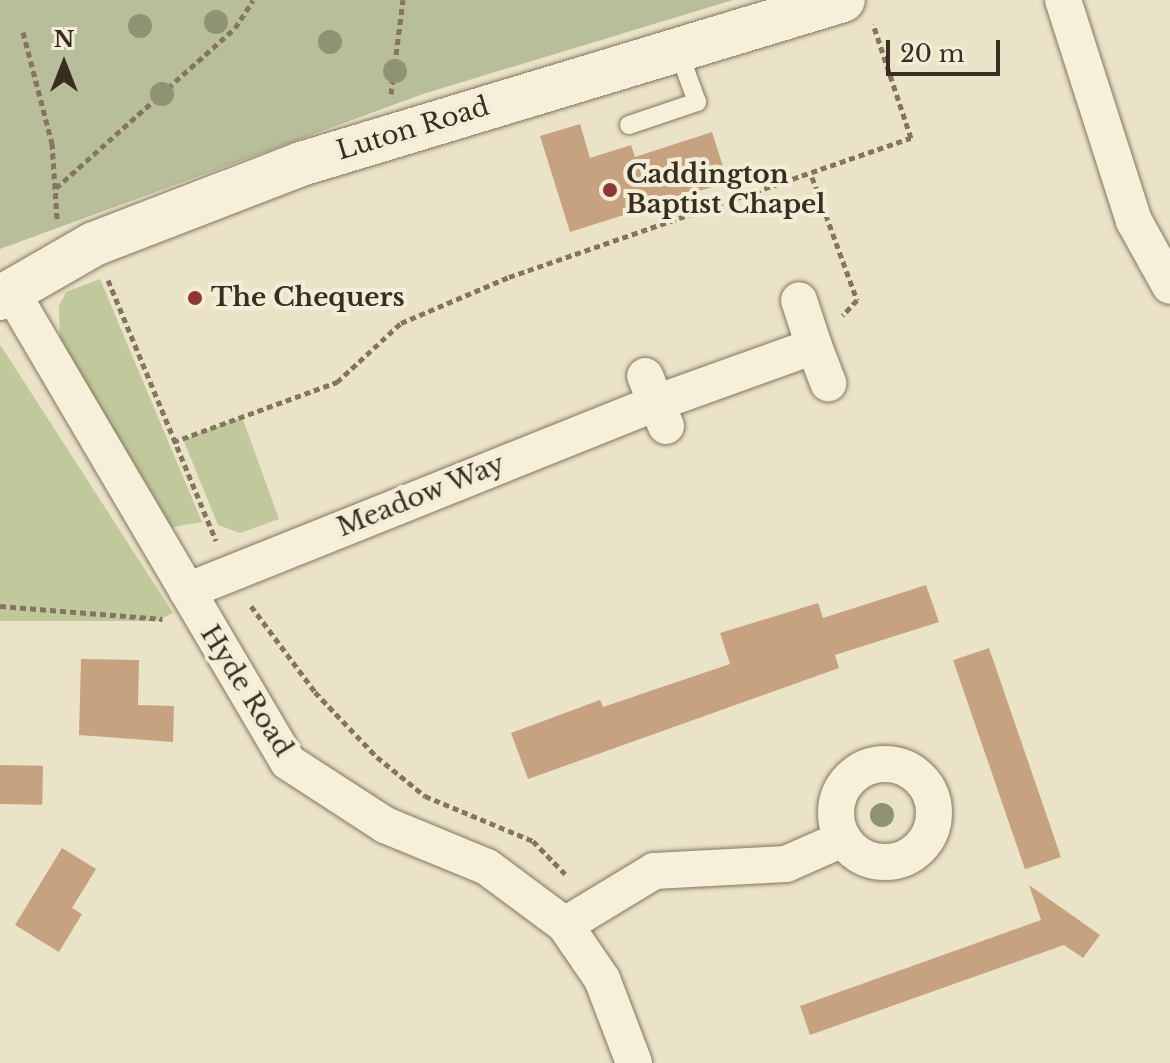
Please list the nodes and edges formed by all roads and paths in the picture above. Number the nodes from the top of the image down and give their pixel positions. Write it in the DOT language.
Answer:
graph roads {
  1 [pos="253,0"];
  2 [pos="403,0"];
  3 [pos="1063,0"];
  4 [pos="856,7"];
  5 [pos="23,32"];
  6 [pos="678,50"];
  7 [pos="629,125"];
  8 [pos="399,132"];
  9 [pos="812,177"];
  10 [pos="56,188"];
  11 [pos="79,252"];
  12 [pos="1170,286"];
  13 [pos="5,295"];
  14 [pos="799,300"];
  15 [pos="814,346"];
  16 [pos="828,383"];
  17 [pos="173,442"];
  18 [pos="229,572"];
  19 [pos="187,591"];
  20 [pos="0,606"];
  21 [pos="204,626"];
  22 [pos="843,839"];
  23 [pos="579,914"];
  24 [pos="634,1063"];
  1 -- 10 [label="path"];
  2 -- 8 [label="path"];
  3 -- 12 [label="street"];
  4 -- 6 [label="street, Luton Road"];
  4 -- 9 [label="path"];
  5 -- 10 [label="path"];
  6 -- 7 [label="lane"];
  6 -- 8 [label="street, Luton Road"];
  8 -- 11 [label="street, Luton Road"];
  9 -- 15 [label="path"];
  9 -- 17 [label="path"];
  10 -- 11 [label="path"];
  11 -- 13 [label="street, Luton Road"];
  11 -- 17 [label="path"];
  13 -- 19 [label="street, Hyde Road"];
  14 -- 15 [label="street"];
  15 -- 16 [label="street"];
  15 -- 18 [label="street, Meadow Way"];
  17 -- 18 [label="path"];
  18 -- 19 [label="street, Meadow Way"];
  18 -- 23 [label="path"];
  19 -- 21 [label="street, Hyde Road"];
  20 -- 21 [label="path"];
  21 -- 23 [label="street, Hyde Road"];
  22 -- 23 [label="street"];
  23 -- 24 [label="street, Hyde Road"];
}
